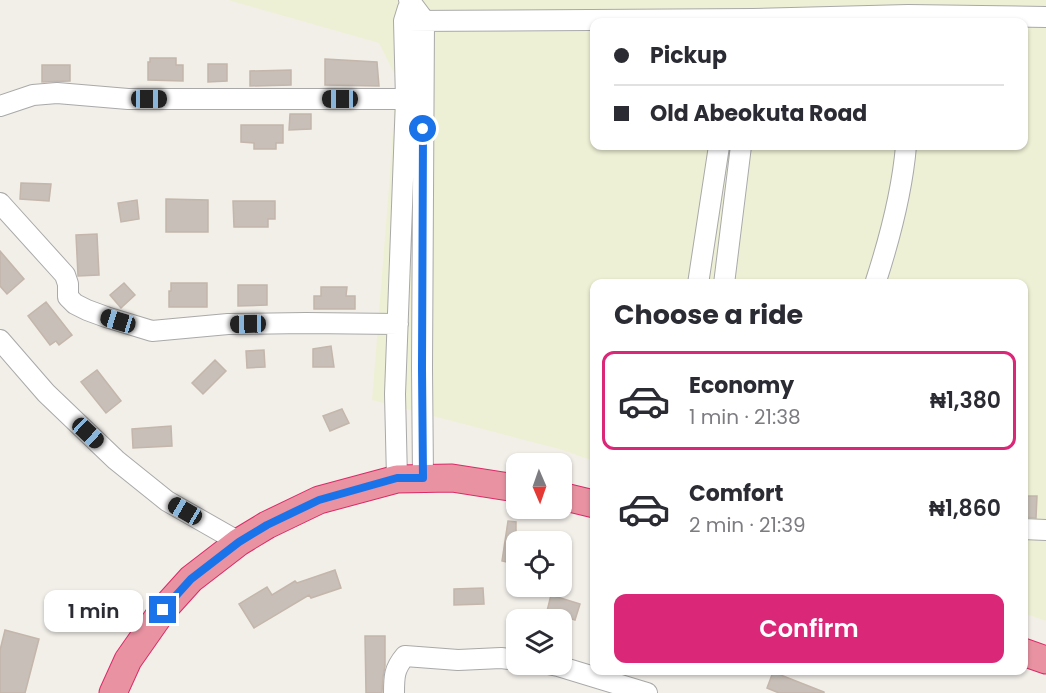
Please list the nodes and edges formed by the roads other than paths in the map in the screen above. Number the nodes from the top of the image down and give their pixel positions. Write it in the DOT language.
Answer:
graph roads {
  1 [pos="408,8"];
  2 [pos="907,13"];
  3 [pos="1046,17"];
  4 [pos="811,18"];
  5 [pos="424,20"];
  6 [pos="590,21"];
  7 [pos="406,99"];
  8 [pos="0,106"];
  9 [pos="718,150"];
  10 [pos="741,150"];
  11 [pos="906,150"];
  12 [pos="0,203"];
  13 [pos="699,279"];
  14 [pos="725,279"];
  15 [pos="877,279"];
  16 [pos="398,324"];
  17 [pos="0,340"];
  18 [pos="397,478"];
  19 [pos="423,478"];
  20 [pos="506,486"];
  21 [pos="572,499"];
  22 [pos="590,503"];
  23 [pos="1028,529"];
  24 [pos="1046,530"];
  25 [pos="239,542"];
  26 [pos="1028,654"];
  27 [pos="506,659"];
  28 [pos="1046,660"];
  29 [pos="572,670"];
  30 [pos="113,693"];
  31 [pos="394,693"];
  32 [pos="647,693"];
  1 -- 5 [label="street"];
  1 -- 7 [label="street"];
  2 -- 3 [label="street"];
  2 -- 4 [label="street"];
  5 -- 6 [label="street"];
  5 -- 19 [label="street"];
  7 -- 8 [label="street"];
  7 -- 16 [label="street"];
  9 -- 13 [label="street"];
  10 -- 14 [label="street"];
  11 -- 15 [label="street"];
  12 -- 16 [label="street"];
  16 -- 18 [label="street"];
  17 -- 25 [label="street"];
  18 -- 19 [label="highway"];
  18 -- 25 [label="highway"];
  19 -- 20 [label="highway"];
  21 -- 22 [label="highway"];
  23 -- 24 [label="street"];
  25 -- 30 [label="highway"];
  26 -- 28 [label="highway"];
  27 -- 31 [label="street"];
  29 -- 32 [label="street"];
}
